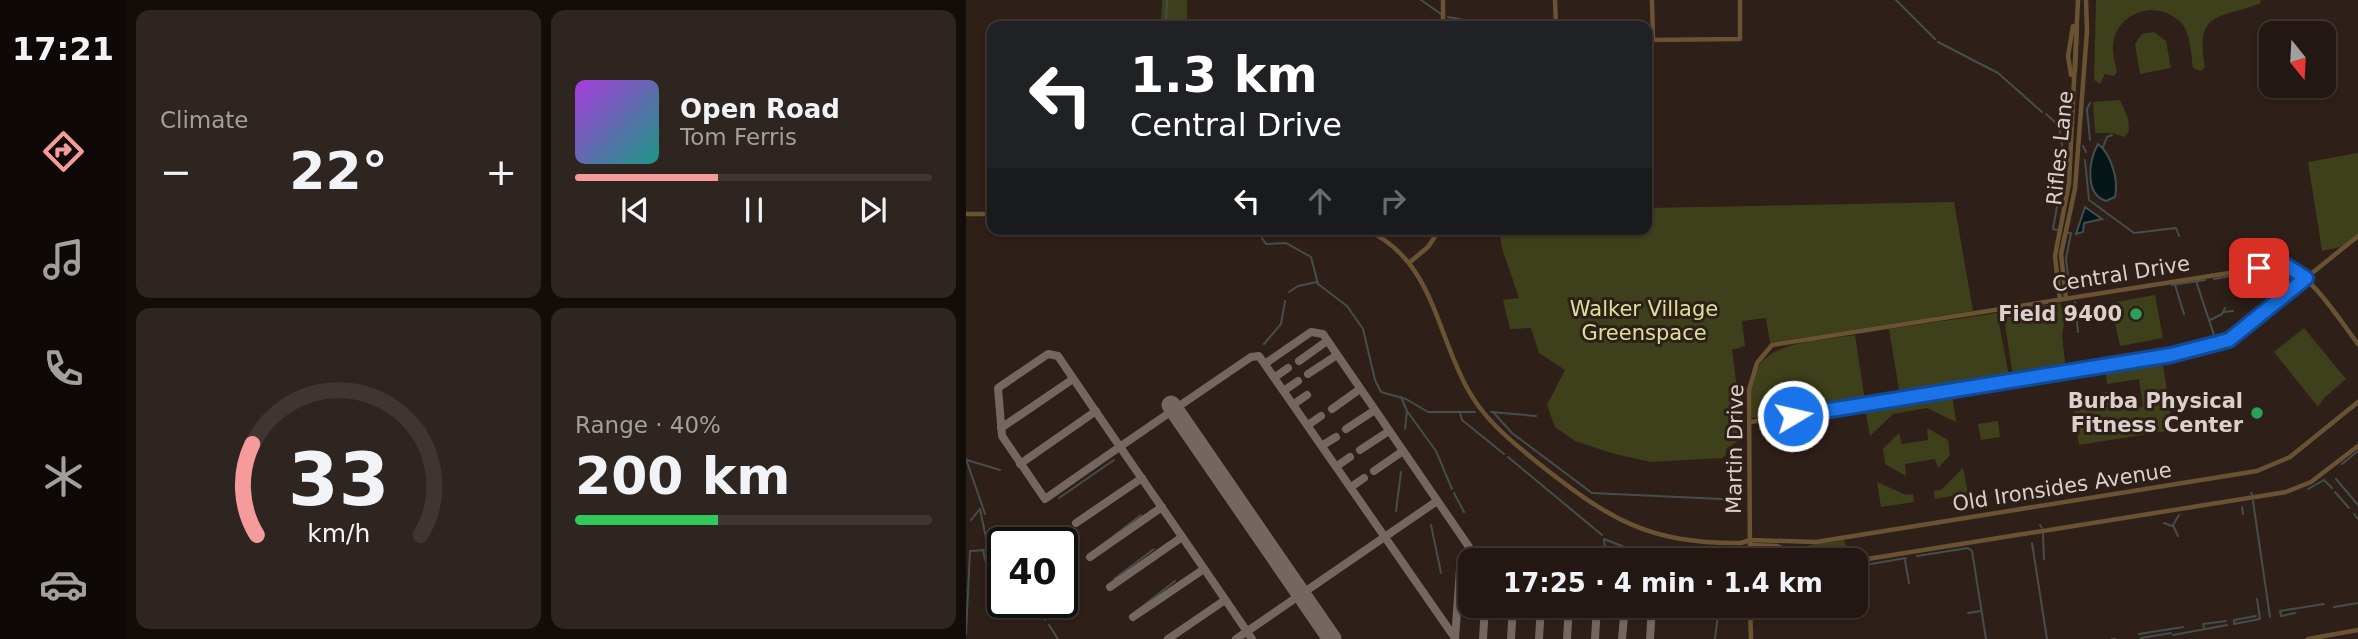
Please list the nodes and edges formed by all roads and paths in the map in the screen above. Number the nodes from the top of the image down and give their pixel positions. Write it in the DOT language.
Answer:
graph roads {
  1 [pos="1443,0"];
  2 [pos="1555,0"];
  3 [pos="1652,0"];
  4 [pos="1740,0"];
  5 [pos="2078,0"];
  6 [pos="2086,0"];
  7 [pos="1443,21"];
  8 [pos="1556,21"];
  9 [pos="1653,40"];
  10 [pos="966,214"];
  11 [pos="987,214"];
  12 [pos="1375,235"];
  13 [pos="1436,235"];
  14 [pos="2358,236"];
  15 [pos="1410,262"];
  16 [pos="2306,278"];
  17 [pos="2063,299"];
  18 [pos="2358,344"];
  19 [pos="1772,345"];
  20 [pos="2358,402"];
  21 [pos="1750,422"];
  22 [pos="2358,446"];
  23 [pos="1750,543"];
  24 [pos="1750,548"];
  25 [pos="1782,548"];
  26 [pos="1868,559"];
  27 [pos="1750,618"];
  28 [pos="2358,630"];
  29 [pos="1751,639"];
  30 [pos="2308,639"];
  1 -- 7 [label="street"];
  2 -- 8 [label="street"];
  3 -- 9 [label="street"];
  4 -- 9 [label="street"];
  5 -- 17 [label="street, Rifles Lane"];
  6 -- 17 [label="street, Rifles Lane"];
  10 -- 11 [label="street"];
  12 -- 15 [label="street"];
  13 -- 15 [label="street"];
  14 -- 16 [label="street"];
  15 -- 23 [label="street"];
  16 -- 17 [label="street, Central Drive"];
  16 -- 18 [label="street"];
  16 -- 21 [label="street"];
  17 -- 19 [label="street, Central Drive"];
  19 -- 21 [label="street, Martin Drive"];
  20 -- 23 [label="street, Old Ironsides Avenue"];
  21 -- 23 [label="street, Martin Drive"];
  22 -- 26 [label="street"];
  23 -- 24 [label="street, Martin Drive"];
  23 -- 25 [label="street"];
  27 -- 29 [label="street"];
  28 -- 30 [label="street"];
}
